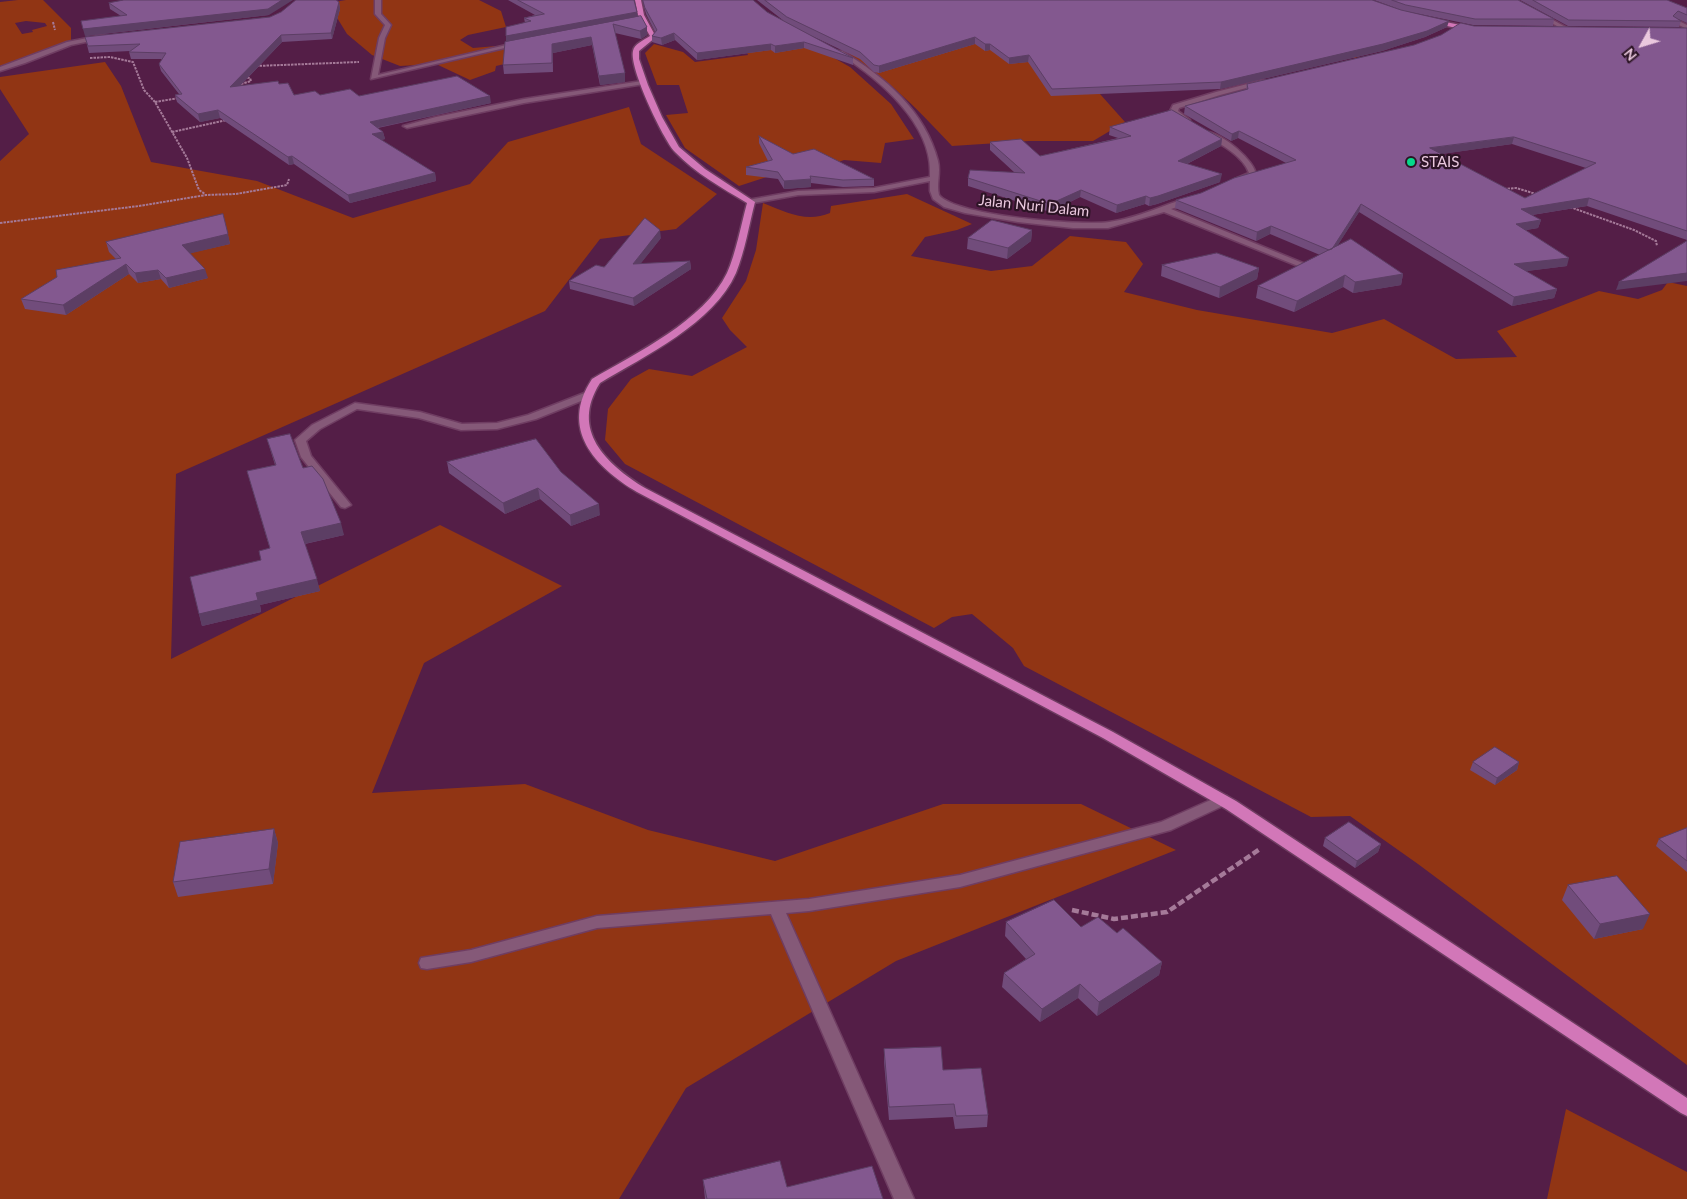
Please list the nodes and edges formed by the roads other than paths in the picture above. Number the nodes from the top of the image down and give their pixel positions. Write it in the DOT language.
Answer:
graph roads {
  1 [pos="378,0"];
  2 [pos="638,0"];
  3 [pos="1512,0"];
  4 [pos="1424,19"];
  5 [pos="1675,21"];
  6 [pos="1457,27"];
  7 [pos="1687,29"];
  8 [pos="1480,30"];
  9 [pos="1553,31"];
  10 [pos="1570,31"];
  11 [pos="1578,31"];
  12 [pos="1678,31"];
  13 [pos="1448,32"];
  14 [pos="113,35"];
  15 [pos="526,42"];
  16 [pos="831,48"];
  17 [pos="0,69"];
  18 [pos="1274,80"];
  19 [pos="642,83"];
  20 [pos="407,126"];
  21 [pos="935,178"];
  22 [pos="1230,184"];
  23 [pos="1196,197"];
  24 [pos="751,202"];
  25 [pos="1162,208"];
  26 [pos="1306,266"];
  27 [pos="586,395"];
  28 [pos="345,505"];
  29 [pos="1222,800"];
  30 [pos="776,908"];
  31 [pos="427,963"];
  32 [pos="1687,1108"];
  33 [pos="904,1199"];
  1 -- 15 [label="street"];
  2 -- 19 [label="main road"];
  3 -- 10 [label="street"];
  4 -- 6 [label="main road"];
  5 -- 7 [label="street"];
  6 -- 8 [label="main road"];
  6 -- 13 [label="street"];
  7 -- 12 [label="main road"];
  9 -- 10 [label="main road"];
  10 -- 11 [label="main road"];
  14 -- 17 [label="street"];
  16 -- 21 [label="street, Jalan Nuri Dalam"];
  18 -- 22 [label="street"];
  19 -- 20 [label="street"];
  19 -- 24 [label="main road"];
  21 -- 24 [label="street"];
  21 -- 25 [label="street, Jalan Nuri Dalam"];
  23 -- 25 [label="street, Jalan Nuri Dalam"];
  24 -- 27 [label="main road"];
  25 -- 26 [label="street"];
  27 -- 28 [label="street"];
  27 -- 29 [label="main road"];
  29 -- 30 [label="street"];
  29 -- 32 [label="main road"];
  30 -- 31 [label="street"];
  30 -- 33 [label="street"];
}
